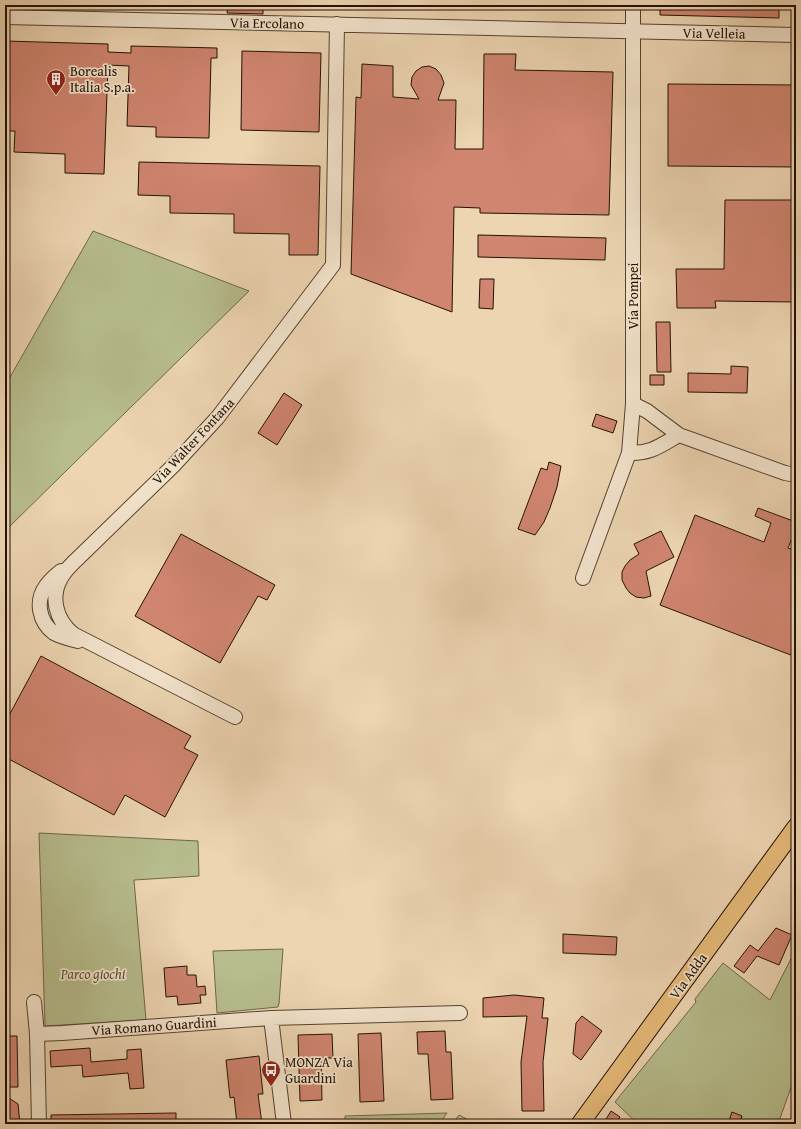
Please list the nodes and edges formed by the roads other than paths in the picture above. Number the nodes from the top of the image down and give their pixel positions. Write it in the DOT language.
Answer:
graph roads {
  1 [pos="633,5"];
  2 [pos="5,17"];
  3 [pos="337,24"];
  4 [pos="633,31"];
  5 [pos="796,35"];
  6 [pos="633,404"];
  7 [pos="679,435"];
  8 [pos="629,453"];
  9 [pos="796,475"];
  10 [pos="583,578"];
  11 [pos="235,717"];
  12 [pos="796,827"];
  13 [pos="34,1002"];
  14 [pos="460,1013"];
  15 [pos="271,1018"];
  16 [pos="36,1034"];
  17 [pos="39,1124"];
  18 [pos="284,1124"];
  19 [pos="580,1124"];
  1 -- 4 [label="street, Via Pompei"];
  2 -- 3 [label="street, Via Ercolano"];
  3 -- 4 [label="street, Via Ercolano"];
  3 -- 11 [label="street, Via Walter Fontana"];
  4 -- 5 [label="street, Via Velleia"];
  4 -- 6 [label="street, Via Pompei"];
  6 -- 7 [label="street"];
  6 -- 8 [label="street, Via Pompei"];
  7 -- 8 [label="street"];
  7 -- 9 [label="street"];
  8 -- 10 [label="street, Via Pompei"];
  12 -- 19 [label="main road, Via Adda"];
  13 -- 16 [label="street"];
  14 -- 15 [label="street, Via Romano Guardini"];
  15 -- 16 [label="street, Via Romano Guardini"];
  15 -- 18 [label="street"];
  16 -- 17 [label="street"];
}
